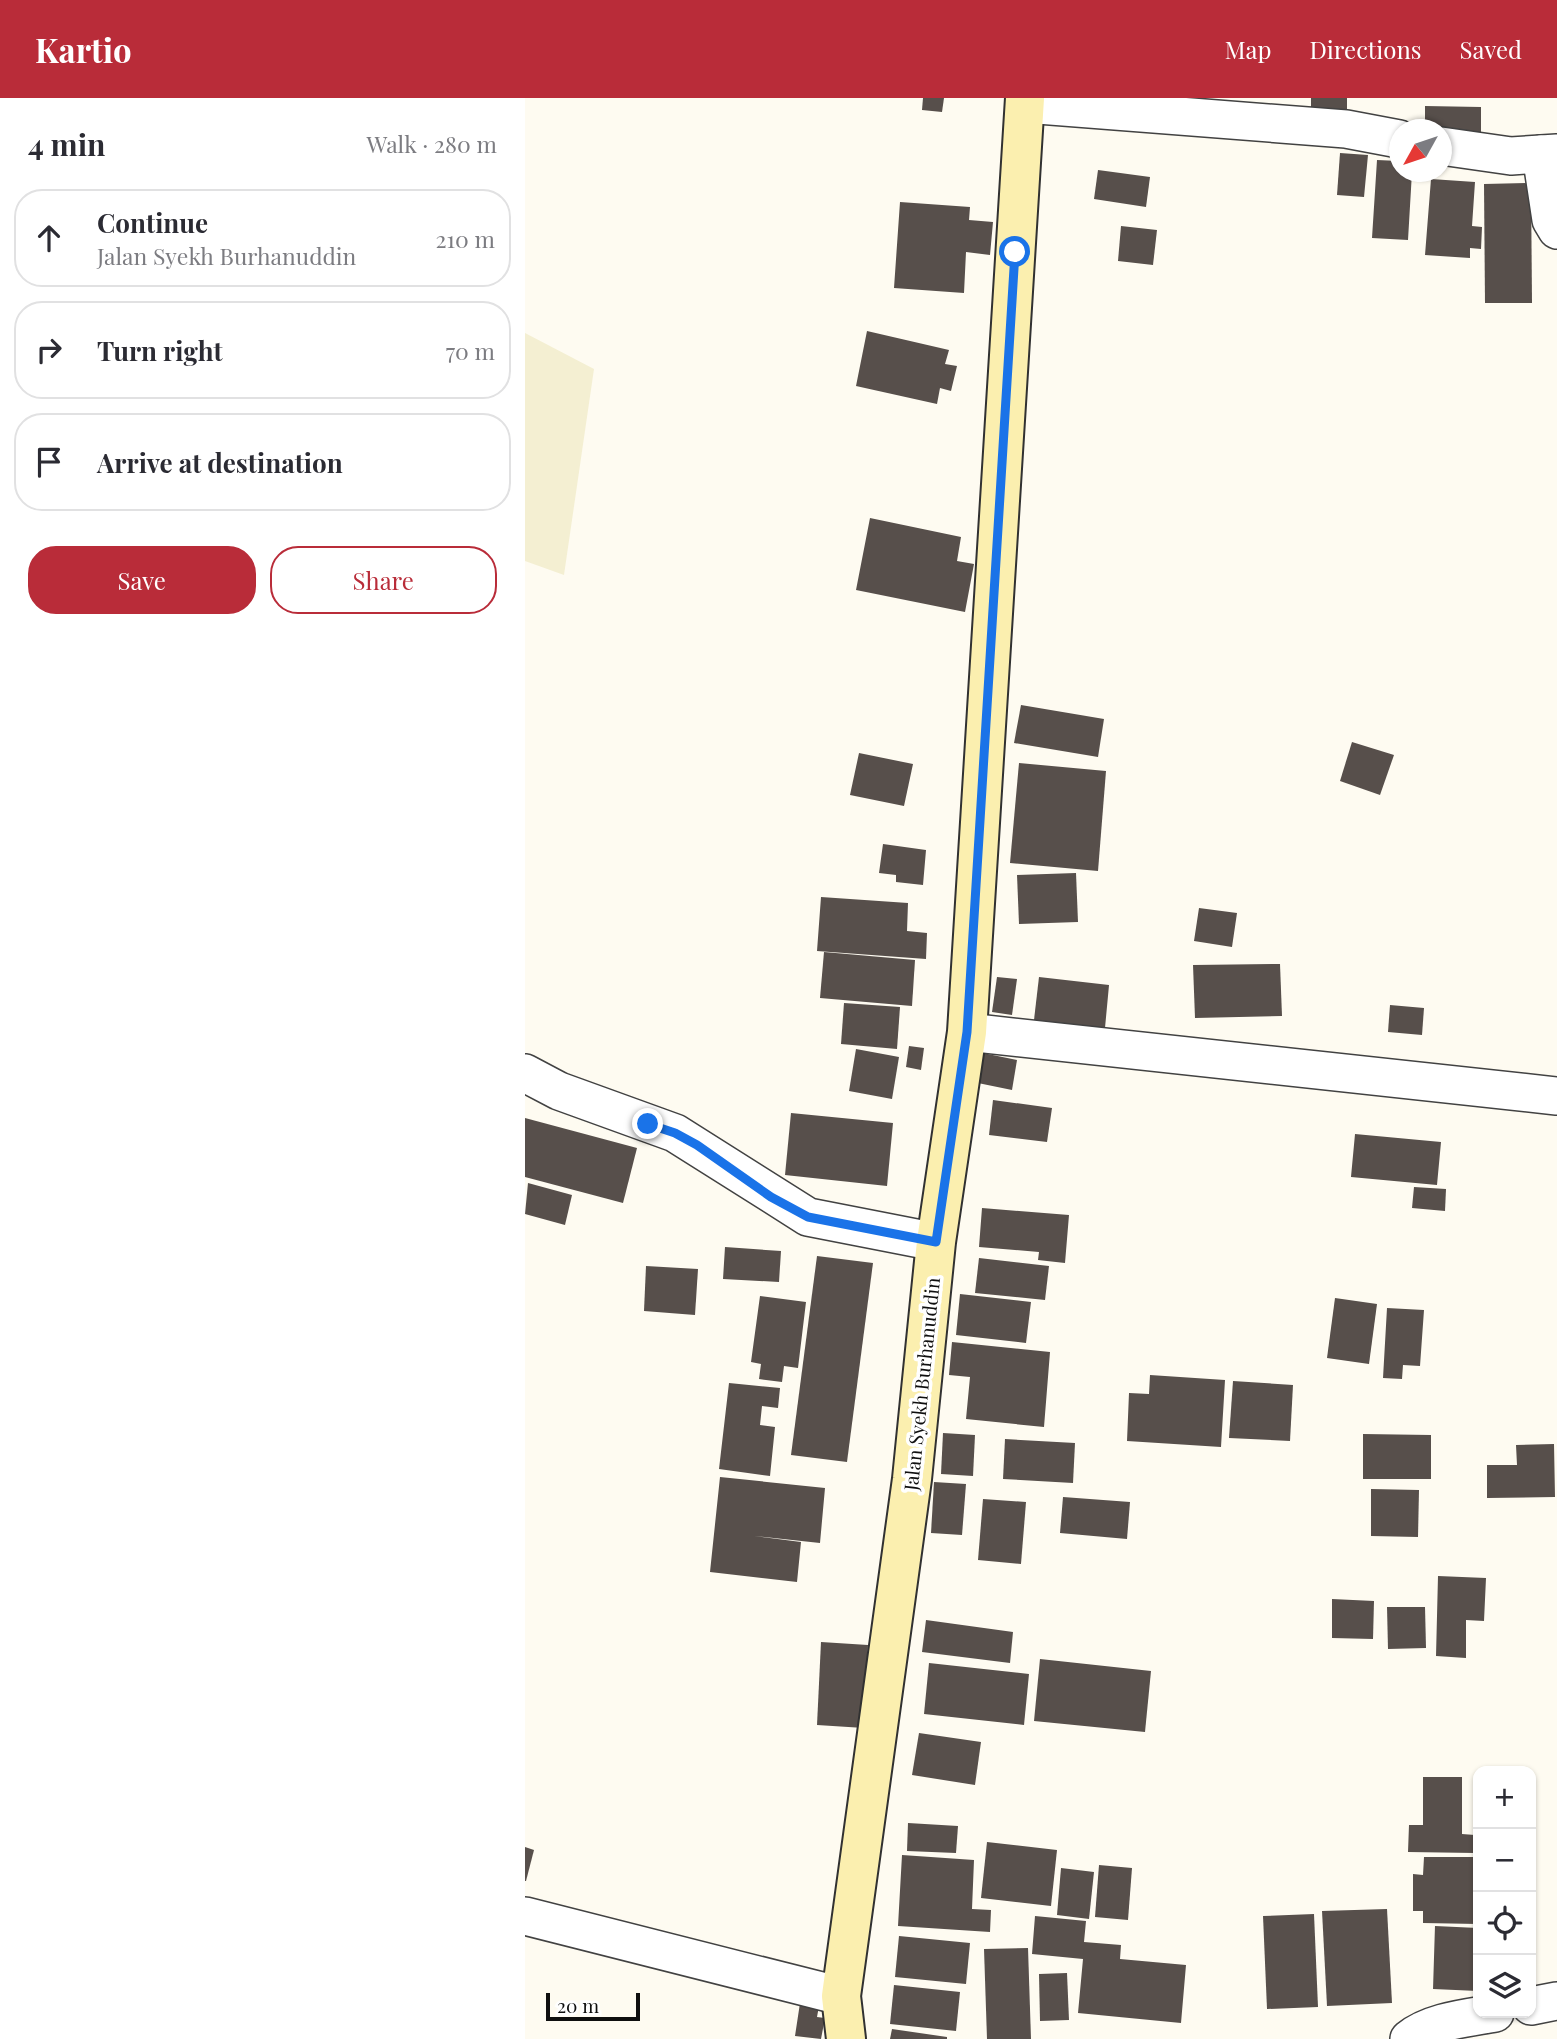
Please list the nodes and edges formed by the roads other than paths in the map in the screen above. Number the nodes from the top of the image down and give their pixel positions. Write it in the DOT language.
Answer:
graph roads {
  1 [pos="1025,101"];
  2 [pos="1389,137"];
  3 [pos="1452,148"];
  4 [pos="1549,154"];
  5 [pos="1557,230"];
  6 [pos="967,1032"];
  7 [pos="525,1073"];
  8 [pos="1557,1096"];
  9 [pos="936,1242"];
  10 [pos="525,1916"];
  11 [pos="841,1996"];
  12 [pos="1557,2001"];
  13 [pos="1536,2005"];
  14 [pos="1473,2017"];
  15 [pos="846,2039"];
  16 [pos="1409,2039"];
  1 -- 2 [label="street"];
  1 -- 6 [label="main road, Jalan Syekh Burhanuddin"];
  3 -- 4 [label="street"];
  4 -- 5 [label="street"];
  6 -- 8 [label="street"];
  6 -- 9 [label="main road, Jalan Syekh Burhanuddin"];
  7 -- 9 [label="street"];
  9 -- 11 [label="main road, Jalan Syekh Burhanuddin"];
  10 -- 11 [label="street"];
  11 -- 15 [label="main road, Jalan Syekh Burhanuddin"];
  12 -- 13 [label="street"];
  14 -- 16 [label="street"];
}
